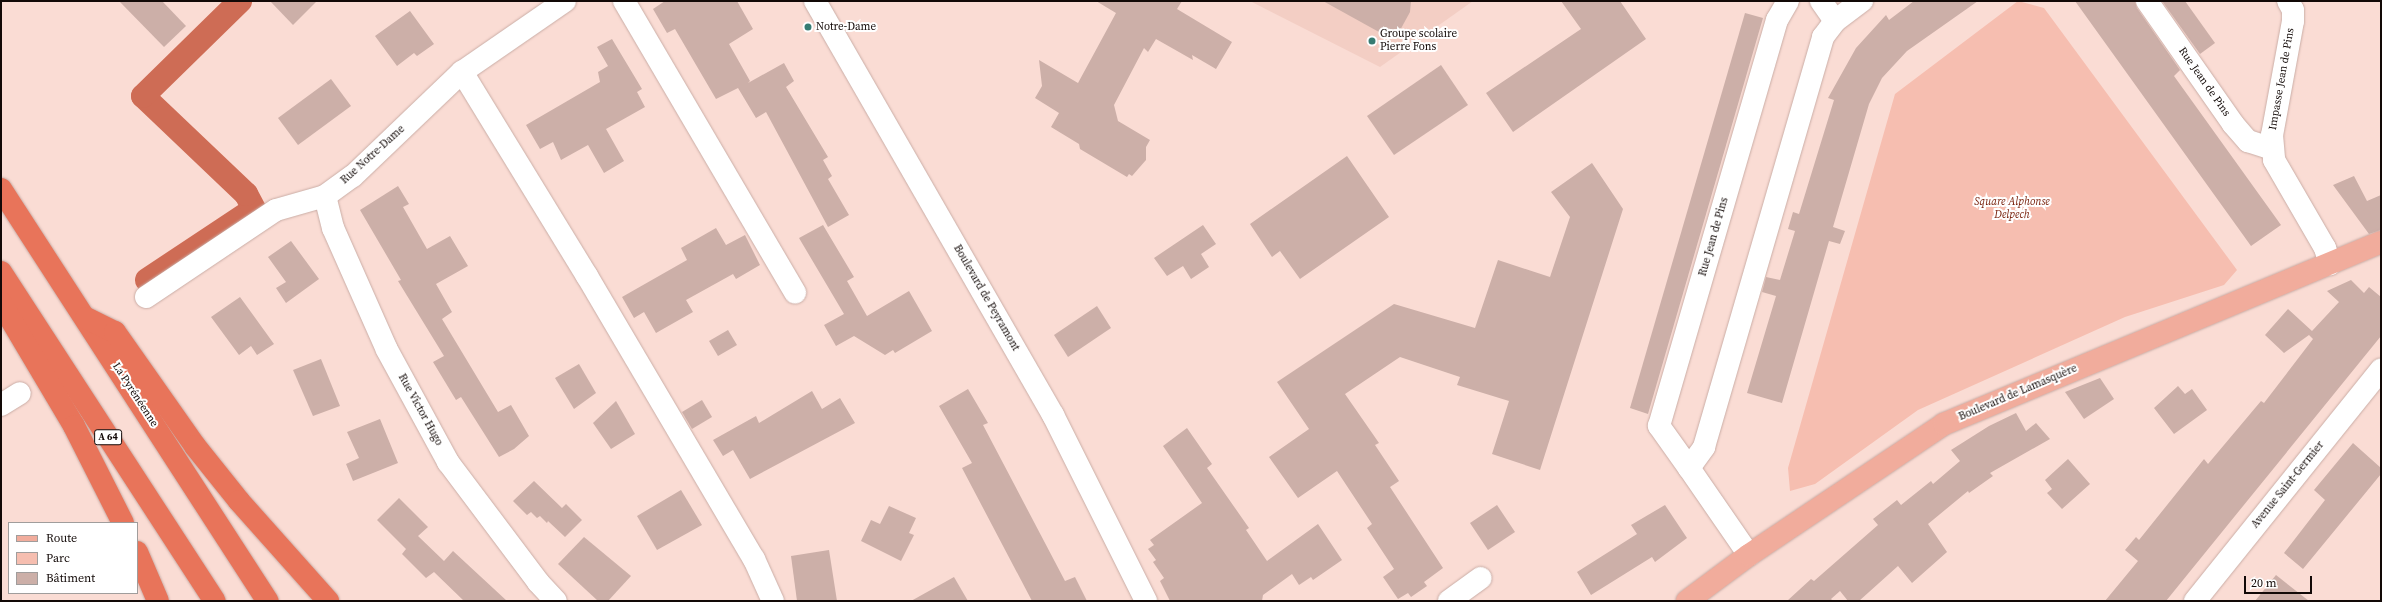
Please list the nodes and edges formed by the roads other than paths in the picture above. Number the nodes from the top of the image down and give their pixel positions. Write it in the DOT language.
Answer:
graph roads {
  1 [pos="565,1"];
  2 [pos="624,1"];
  3 [pos="815,1"];
  4 [pos="1788,1"];
  5 [pos="1820,1"];
  6 [pos="1862,1"];
  7 [pos="2147,1"];
  8 [pos="2288,1"];
  9 [pos="1835,21"];
  10 [pos="462,72"];
  11 [pos="2273,149"];
  12 [pos="1,189"];
  13 [pos="325,196"];
  14 [pos="2381,242"];
  15 [pos="2330,264"];
  16 [pos="1,273"];
  17 [pos="795,292"];
  18 [pos="146,297"];
  19 [pos="1,303"];
  20 [pos="85,318"];
  21 [pos="2381,370"];
  22 [pos="20,393"];
  23 [pos="1,405"];
  24 [pos="1689,468"];
  25 [pos="122,522"];
  26 [pos="138,554"];
  27 [pos="1749,555"];
  28 [pos="1481,578"];
  29 [pos="158,601"];
  30 [pos="215,601"];
  31 [pos="268,601"];
  32 [pos="328,601"];
  33 [pos="556,601"];
  34 [pos="773,601"];
  35 [pos="1146,601"];
  36 [pos="1449,601"];
  37 [pos="1686,601"];
  38 [pos="2195,601"];
  1 -- 10 [label="street, Rue Notre-Dame"];
  2 -- 17 [label="street"];
  3 -- 35 [label="street, Boulevard de Peyramont"];
  4 -- 24 [label="street, Rue Jean de Pins"];
  5 -- 9 [label="street"];
  6 -- 9 [label="street"];
  7 -- 11 [label="street, Rue Jean de Pins"];
  8 -- 11 [label="street, Impasse Jean de Pins"];
  9 -- 24 [label="street"];
  10 -- 13 [label="street, Rue Notre-Dame"];
  10 -- 34 [label="street"];
  11 -- 15 [label="street, Impasse Jean de Pins"];
  12 -- 20 [label="highway, La Pyrénéenne"];
  13 -- 18 [label="street, Rue Notre-Dame"];
  13 -- 33 [label="street, Rue Victor Hugo"];
  14 -- 15 [label="main road, Boulevard de Lamasquère"];
  15 -- 27 [label="main road, Boulevard de Lamasquère"];
  16 -- 30 [label="highway, A 64"];
  19 -- 25 [label="highway"];
  20 -- 31 [label="highway, La Pyrénéenne"];
  20 -- 32 [label="highway"];
  21 -- 38 [label="street, Avenue Saint-Germier"];
  22 -- 23 [label="street"];
  24 -- 27 [label="street, Rue Jean de Pins"];
  26 -- 29 [label="highway"];
  27 -- 37 [label="main road, Boulevard de Lamasquère"];
  28 -- 36 [label="street"];
}
